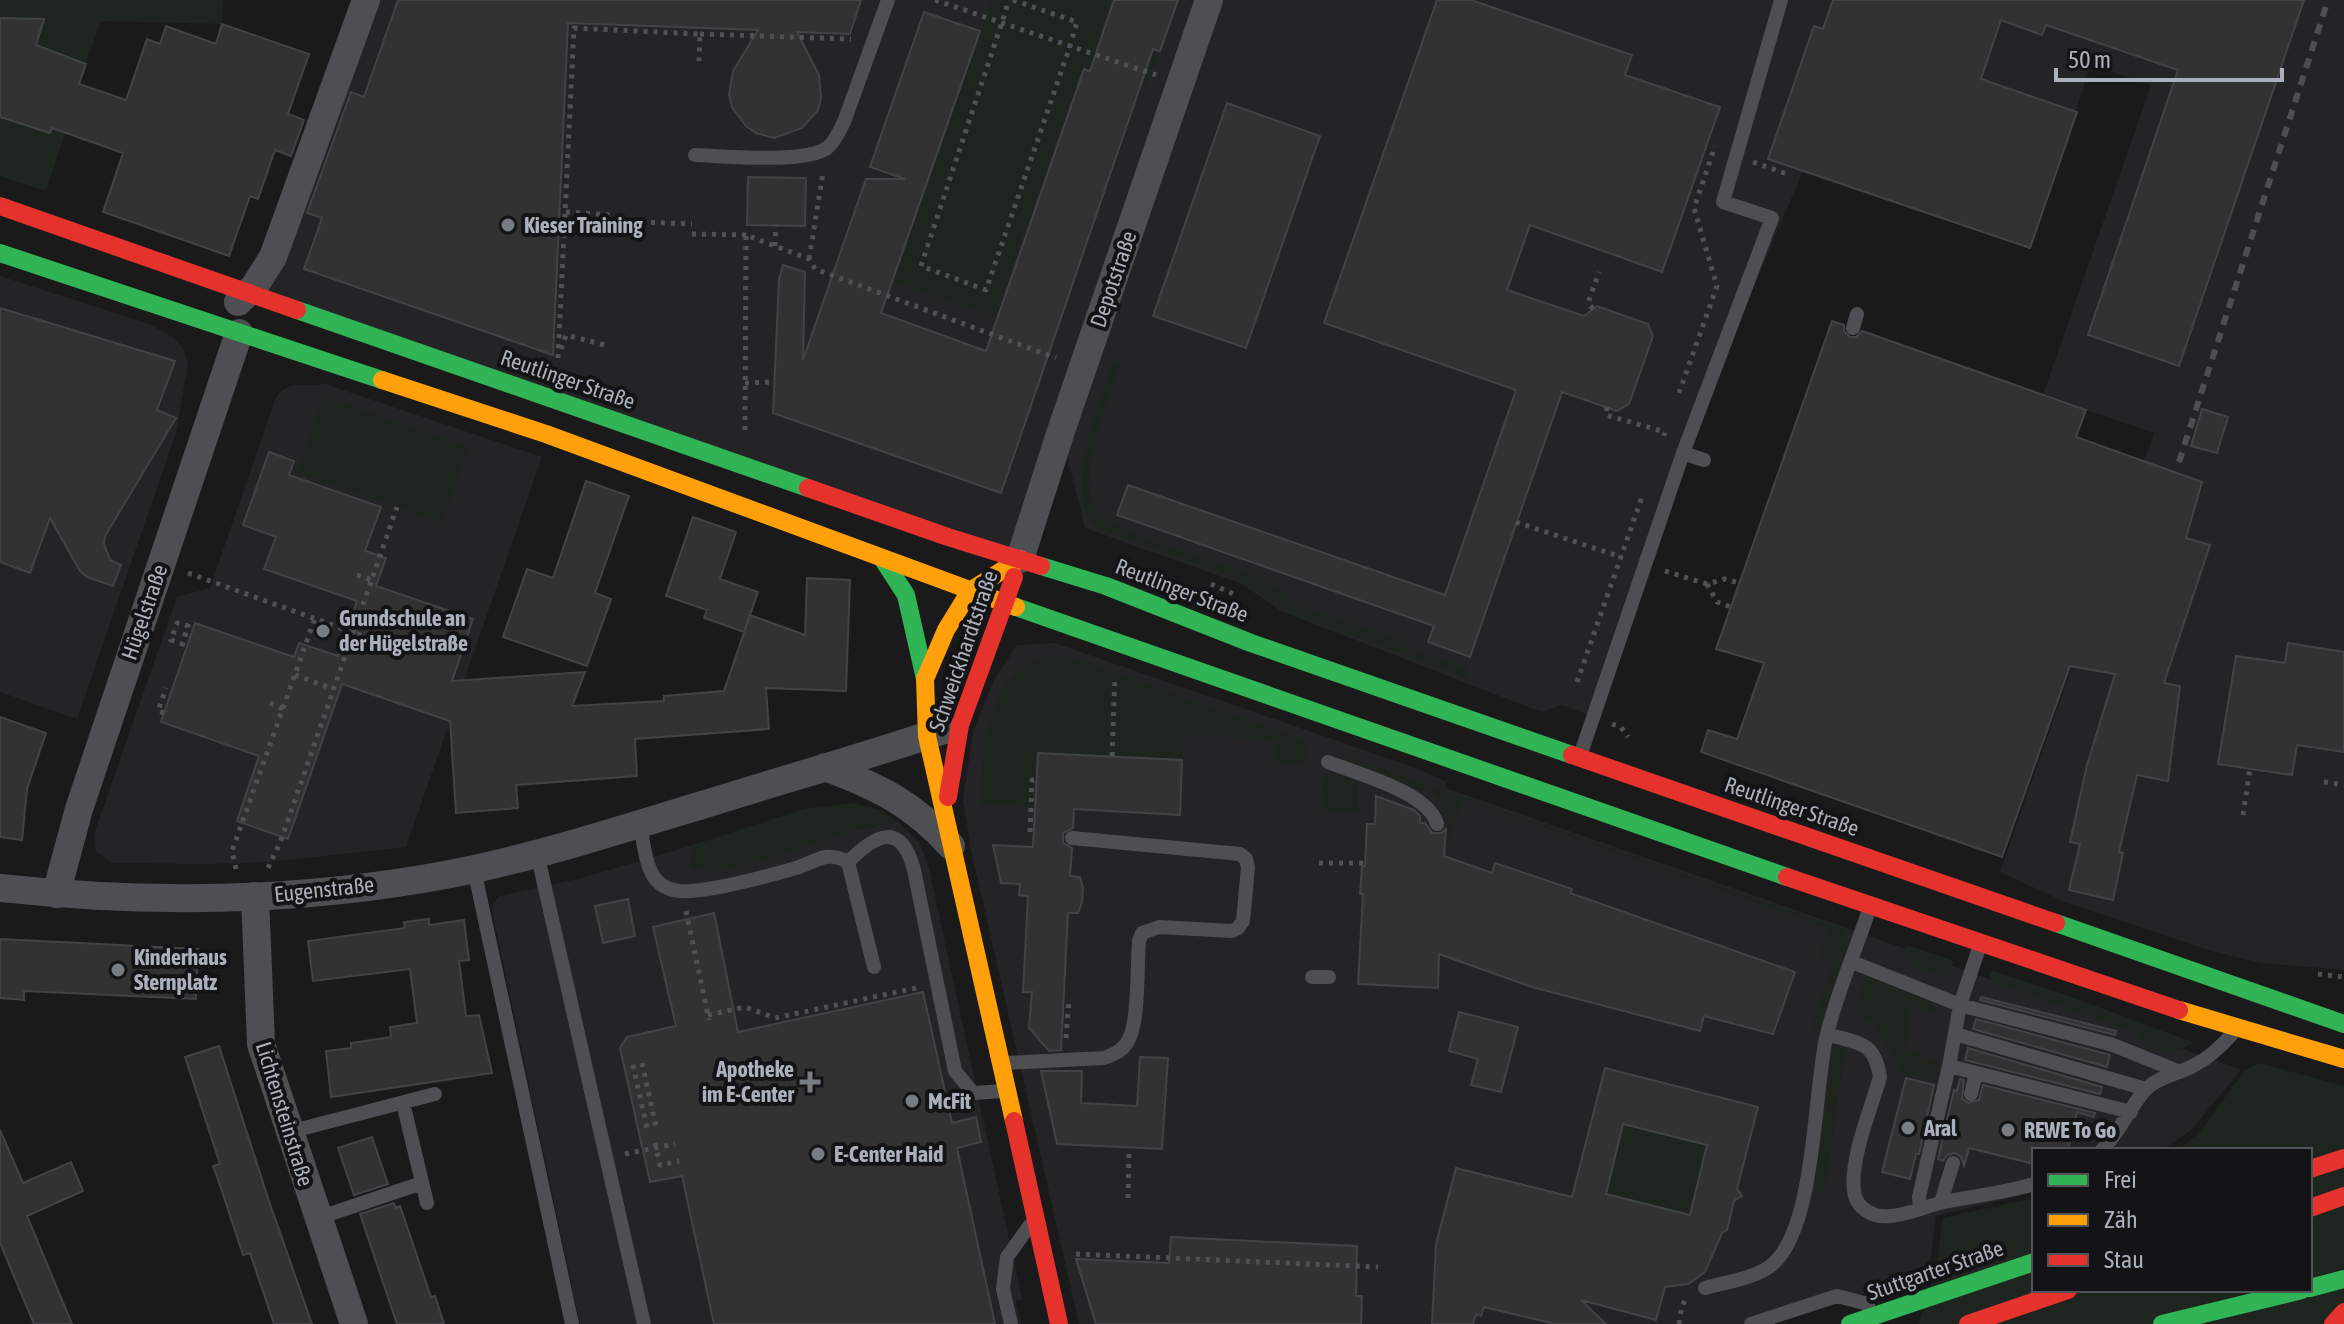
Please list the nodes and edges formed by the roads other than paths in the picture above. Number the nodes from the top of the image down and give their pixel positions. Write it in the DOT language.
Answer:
graph roads {
  1 [pos="366,0"];
  2 [pos="888,0"];
  3 [pos="1209,0"];
  4 [pos="1781,0"];
  5 [pos="695,155"];
  6 [pos="0,206"];
  7 [pos="0,253"];
  8 [pos="249,293"];
  9 [pos="178,314"];
  10 [pos="239,333"];
  11 [pos="1683,453"];
  12 [pos="1704,460"];
  13 [pos="882,558"];
  14 [pos="1020,559"];
  15 [pos="970,591"];
  16 [pos="1004,602"];
  17 [pos="925,679"];
  18 [pos="960,725"];
  19 [pos="927,736"];
  20 [pos="1328,762"];
  21 [pos="825,767"];
  22 [pos="1572,778"];
  23 [pos="945,813"];
  24 [pos="640,823"];
  25 [pos="1437,824"];
  26 [pos="1072,838"];
  27 [pos="954,849"];
  28 [pos="537,853"];
  29 [pos="848,862"];
  30 [pos="474,869"];
  31 [pos="1878,884"];
  32 [pos="0,888"];
  33 [pos="56,894"];
  34 [pos="255,896"];
  35 [pos="1980,944"];
  36 [pos="1852,962"];
  37 [pos="874,967"];
  38 [pos="1312,977"];
  39 [pos="1329,977"];
  40 [pos="2149,978"];
  41 [pos="1960,1005"];
  42 [pos="2344,1024"];
  43 [pos="2238,1028"];
  44 [pos="1827,1034"];
  45 [pos="1955,1034"];
  46 [pos="2344,1059"];
  47 [pos="1000,1063"];
  48 [pos="1949,1066"];
  49 [pos="2180,1072"];
  50 [pos="1976,1073"];
  51 [pos="2146,1089"];
  52 [pos="1005,1091"];
  53 [pos="435,1094"];
  54 [pos="1971,1094"];
  55 [pos="403,1103"];
  56 [pos="2131,1112"];
  57 [pos="289,1132"];
  58 [pos="2104,1148"];
  59 [pos="2341,1159"];
  60 [pos="1953,1163"];
  61 [pos="2312,1168"];
  62 [pos="422,1183"];
  63 [pos="2032,1184"];
  64 [pos="2344,1196"];
  65 [pos="1941,1202"];
  66 [pos="427,1203"];
  67 [pos="2312,1207"];
  68 [pos="1920,1208"];
  69 [pos="318,1218"];
  70 [pos="1036,1218"];
  71 [pos="2032,1263"];
  72 [pos="2344,1279"];
  73 [pos="2312,1287"];
  74 [pos="1705,1288"];
  75 [pos="2062,1292"];
  76 [pos="2294,1292"];
  77 [pos="1892,1310"];
  78 [pos="2344,1312"];
  79 [pos="354,1324"];
  80 [pos="572,1324"];
  81 [pos="644,1324"];
  82 [pos="1011,1324"];
  83 [pos="1059,1324"];
  84 [pos="1751,1324"];
  85 [pos="1850,1324"];
  86 [pos="1968,1324"];
  87 [pos="2162,1324"];
  88 [pos="2333,1324"];
  1 -- 8 [label="street"];
  2 -- 5 [label="lane"];
  3 -- 14 [label="street, Depotstraße"];
  4 -- 11 [label="lane"];
  6 -- 8 [label="main road, Reutlinger Straße"];
  7 -- 9 [label="main road, Reutlinger Straße"];
  8 -- 9 [label="street"];
  8 -- 14 [label="main road, Reutlinger Straße"];
  9 -- 10 [label="main road, Reutlinger Straße"];
  10 -- 13 [label="main road, Reutlinger Straße"];
  10 -- 33 [label="street, Hügelstraße"];
  11 -- 12 [label="lane"];
  11 -- 22 [label="lane"];
  13 -- 15 [label="main road, Reutlinger Straße"];
  13 -- 17 [label="main road"];
  14 -- 15 [label="main road, Schweickhardtstraße"];
  14 -- 16 [label="main road, Schweickhardtstraße"];
  14 -- 22 [label="main road, Reutlinger Straße"];
  15 -- 16 [label="main road, Reutlinger Straße"];
  15 -- 17 [label="main road, Schweickhardtstraße"];
  16 -- 18 [label="main road, Schweickhardtstraße"];
  16 -- 22 [label="main road, Reutlinger Straße"];
  17 -- 19 [label="main road, Schweickhardtstraße"];
  18 -- 19 [label="street, Eugenstraße"];
  18 -- 23 [label="main road, Schweickhardtstraße"];
  19 -- 21 [label="street, Eugenstraße"];
  19 -- 23 [label="main road, Schweickhardtstraße"];
  19 -- 24 [label="street, Eugenstraße"];
  20 -- 25 [label="lane"];
  21 -- 24 [label="street, Eugenstraße"];
  21 -- 27 [label="street"];
  22 -- 31 [label="main road, Reutlinger Straße"];
  22 -- 31 [label="main road, Reutlinger Straße"];
  23 -- 27 [label="main road, Schweickhardtstraße"];
  24 -- 28 [label="street, Eugenstraße"];
  24 -- 29 [label="lane"];
  26 -- 47 [label="lane"];
  27 -- 47 [label="main road, Schweickhardtstraße"];
  28 -- 30 [label="street, Eugenstraße"];
  28 -- 81 [label="lane"];
  29 -- 37 [label="lane"];
  29 -- 52 [label="lane"];
  30 -- 34 [label="street, Eugenstraße"];
  30 -- 80 [label="lane"];
  31 -- 35 [label="main road, Reutlinger Straße"];
  31 -- 36 [label="lane"];
  31 -- 40 [label="main road, Reutlinger Straße"];
  32 -- 33 [label="street, Eugenstraße"];
  33 -- 34 [label="street, Eugenstraße"];
  34 -- 57 [label="street, Lichtensteinstraße"];
  35 -- 40 [label="main road, Reutlinger Straße"];
  35 -- 41 [label="lane"];
  36 -- 41 [label="lane"];
  36 -- 44 [label="lane"];
  38 -- 39 [label="lane"];
  40 -- 42 [label="main road, Reutlinger Straße"];
  40 -- 43 [label="main road, Reutlinger Straße"];
  41 -- 45 [label="lane"];
  41 -- 49 [label="lane"];
  43 -- 46 [label="main road, Reutlinger Straße"];
  43 -- 49 [label="lane"];
  44 -- 68 [label="lane"];
  44 -- 74 [label="lane"];
  45 -- 48 [label="lane"];
  45 -- 51 [label="lane"];
  47 -- 52 [label="main road, Schweickhardtstraße"];
  48 -- 50 [label="lane"];
  48 -- 68 [label="lane"];
  49 -- 51 [label="lane"];
  50 -- 54 [label="lane"];
  50 -- 56 [label="lane"];
  51 -- 56 [label="lane"];
  52 -- 70 [label="main road, Schweickhardtstraße"];
  53 -- 55 [label="lane"];
  55 -- 57 [label="lane"];
  55 -- 62 [label="lane"];
  56 -- 58 [label="lane"];
  57 -- 69 [label="street, Lichtensteinstraße"];
  59 -- 61 [label="main road"];
  60 -- 65 [label="lane"];
  62 -- 66 [label="lane"];
  62 -- 69 [label="lane"];
  63 -- 65 [label="lane"];
  64 -- 67 [label="main road"];
  65 -- 68 [label="lane"];
  69 -- 79 [label="street, Lichtensteinstraße"];
  70 -- 82 [label="lane"];
  70 -- 83 [label="main road, Schweickhardtstraße"];
  71 -- 77 [label="main road, Stuttgarter Straße"];
  72 -- 73 [label="main road"];
  75 -- 86 [label="main road"];
  76 -- 87 [label="main road"];
  77 -- 84 [label="lane"];
  77 -- 85 [label="main road, Stuttgarter Straße"];
  78 -- 88 [label="main road"];
}
